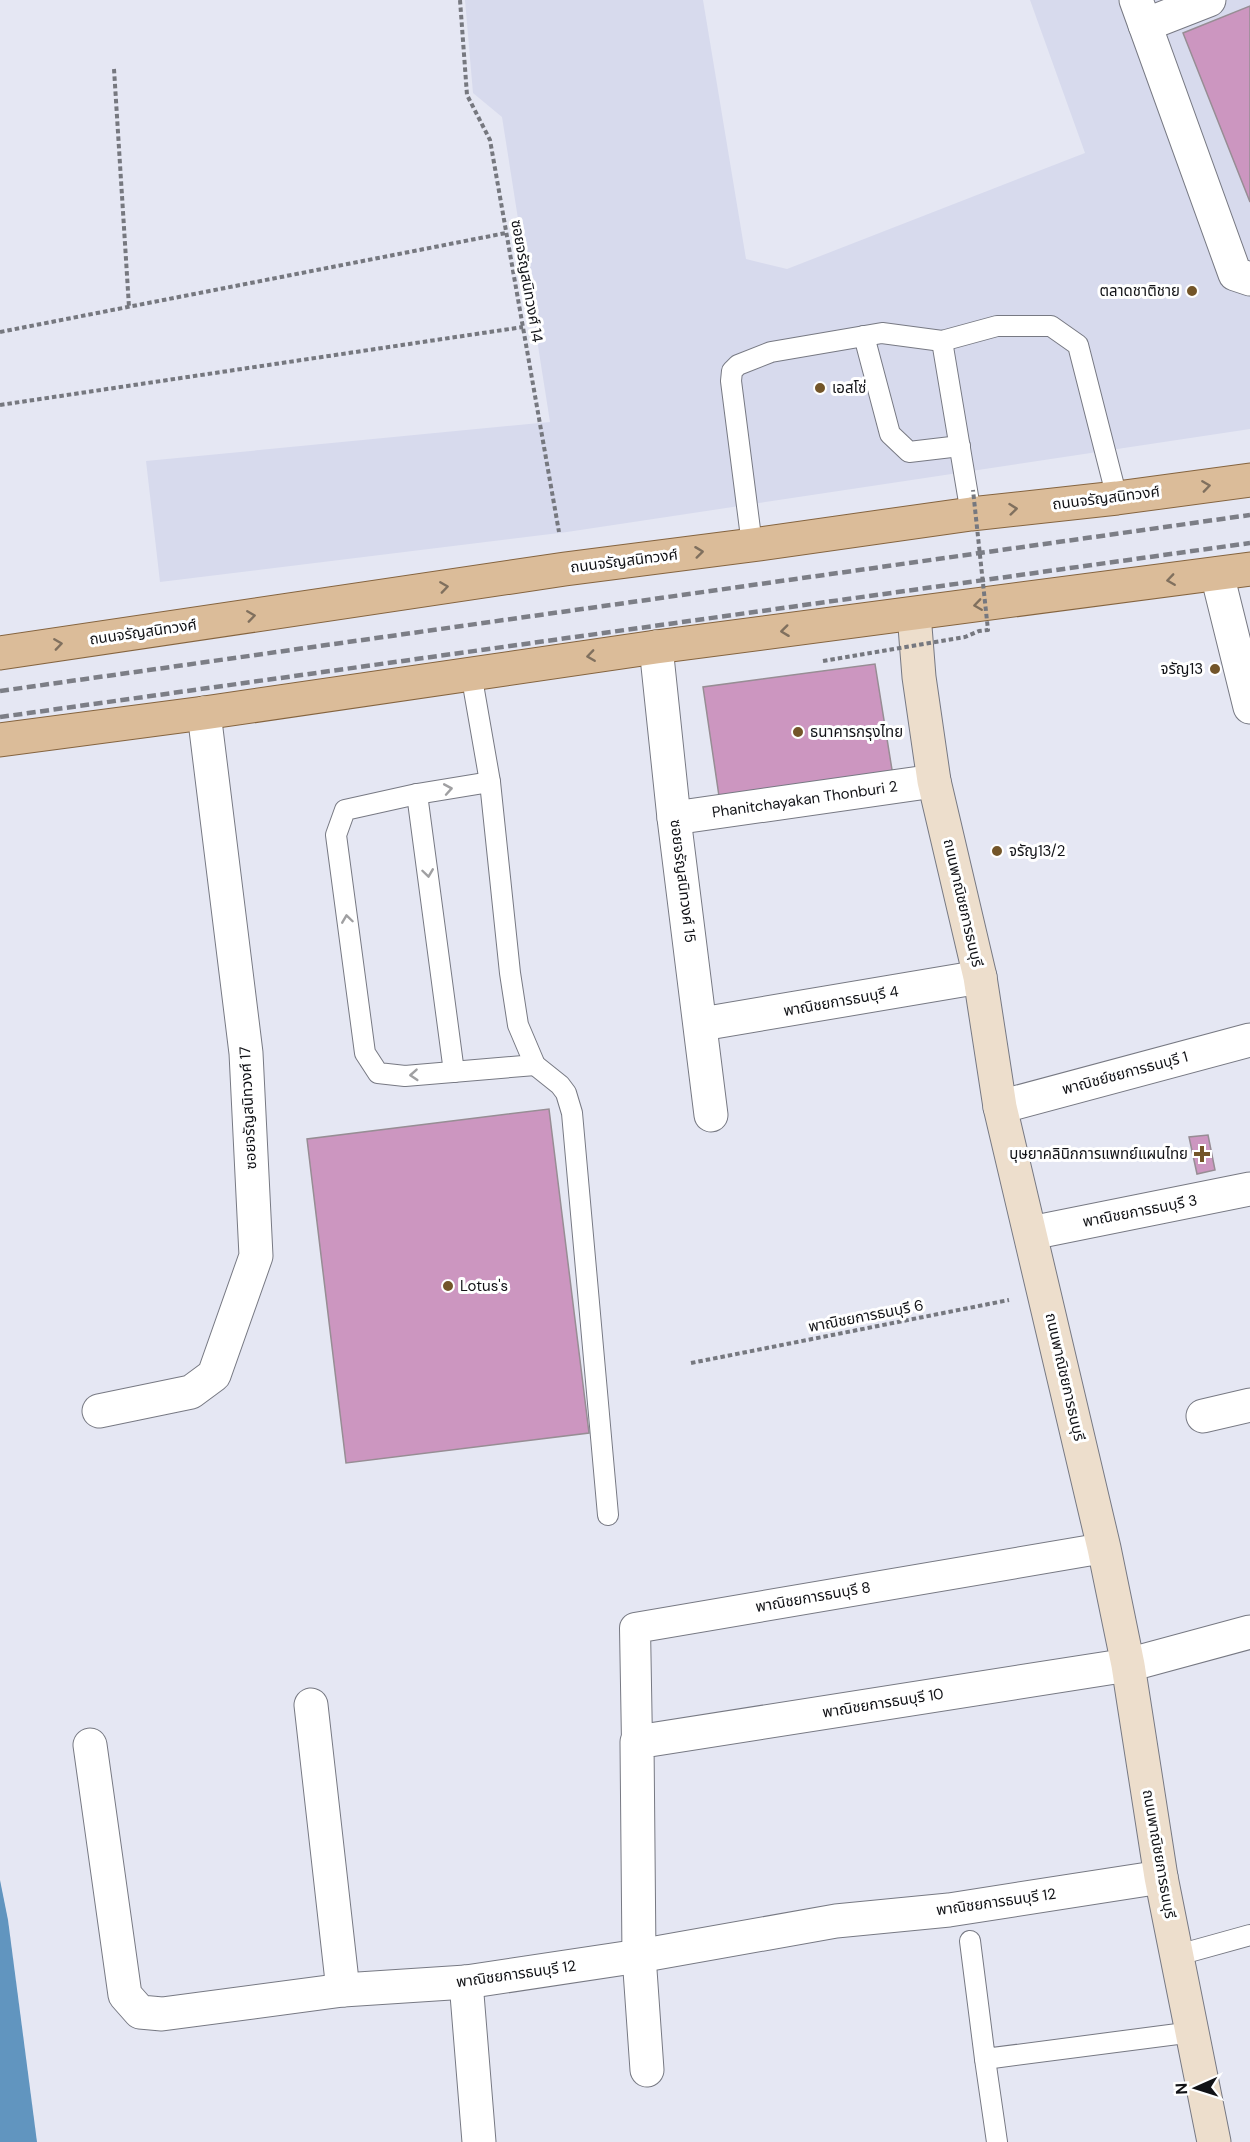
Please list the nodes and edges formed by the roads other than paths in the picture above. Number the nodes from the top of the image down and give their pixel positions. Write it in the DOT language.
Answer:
graph roads {
  1 [pos="1209,0"];
  2 [pos="1140,12"];
  3 [pos="1250,279"];
  4 [pos="864,336"];
  5 [pos="942,341"];
  6 [pos="960,446"];
  7 [pos="1250,480"];
  8 [pos="1117,498"];
  9 [pos="972,502"];
  10 [pos="752,545"];
  11 [pos="1250,569"];
  12 [pos="1216,574"];
  13 [pos="914,614"];
  14 [pos="656,647"];
  15 [pos="0,653"];
  16 [pos="471,673"];
  17 [pos="1250,707"];
  18 [pos="204,713"];
  19 [pos="4,740"];
  20 [pos="934,781"];
  21 [pos="490,782"];
  22 [pos="417,794"];
  23 [pos="674,818"];
  24 [pos="980,977"];
  25 [pos="702,1024"];
  26 [pos="1250,1040"];
  27 [pos="535,1065"];
  28 [pos="454,1072"];
  29 [pos="999,1107"];
  30 [pos="711,1115"];
  31 [pos="1250,1189"];
  32 [pos="1031,1233"];
  33 [pos="1250,1405"];
  34 [pos="99,1411"];
  35 [pos="1203,1416"];
  36 [pos="608,1515"];
  37 [pos="1104,1548"];
  38 [pos="1250,1632"];
  39 [pos="1128,1665"];
  40 [pos="311,1705"];
  41 [pos="637,1742"];
  42 [pos="90,1745"];
  43 [pos="1161,1877"];
  44 [pos="1250,1935"];
  45 [pos="970,1941"];
  46 [pos="1178,1955"];
  47 [pos="639,1956"];
  48 [pos="466,1982"];
  49 [pos="344,1990"];
  50 [pos="1193,2032"];
  51 [pos="985,2060"];
  52 [pos="646,2070"];
  53 [pos="479,2142"];
  54 [pos="997,2142"];
  55 [pos="1214,2142"];
  1 -- 2 [label="street"];
  2 -- 3 [label="street"];
  4 -- 5 [label="lane"];
  4 -- 6 [label="lane"];
  4 -- 10 [label="lane"];
  5 -- 6 [label="lane"];
  5 -- 8 [label="lane"];
  6 -- 9 [label="lane"];
  8 -- 7 [label="main road, ถนนจรัญสนิทวงศ์, one-way"];
  9 -- 8 [label="main road, ถนนจรัญสนิทวงศ์, one-way"];
  9 -- 10 [label="main road, ถนนจรัญสนิทวงศ์"];
  15 -- 10 [label="main road, ถนนจรัญสนิทวงศ์, one-way"];
  11 -- 12 [label="main road"];
  12 -- 13 [label="main road, one-way"];
  12 -- 17 [label="street"];
  13 -- 14 [label="main road, one-way"];
  13 -- 20 [label="main road, ถนนพาณิชยการธนบุรี"];
  14 -- 16 [label="main road, one-way"];
  14 -- 23 [label="street, ซอยจรัญสนิทวงศ์ 15"];
  16 -- 18 [label="main road"];
  16 -- 21 [label="lane"];
  18 -- 19 [label="main road"];
  18 -- 34 [label="street, ซอยจรัญสนิทวงศ์ 17"];
  20 -- 23 [label="street, Phanitchayakan Thonburi 2"];
  20 -- 24 [label="main road, ถนนพาณิชยการธนบุรี"];
  22 -- 21 [label="lane, one-way"];
  21 -- 27 [label="lane"];
  22 -- 28 [label="lane, one-way"];
  28 -- 22 [label="lane, one-way"];
  23 -- 25 [label="street, ซอยจรัญสนิทวงศ์ 15"];
  24 -- 25 [label="street, พาณิชยการธนบุรี 4"];
  24 -- 29 [label="main road, ถนนพาณิชยการธนบุรี"];
  25 -- 30 [label="street, ซอยจรัญสนิทวงศ์ 15"];
  26 -- 29 [label="street, พาณิชย์ชยการธนบุรี 1"];
  27 -- 28 [label="lane"];
  27 -- 36 [label="lane"];
  29 -- 32 [label="main road, ถนนพาณิชยการธนบุรี"];
  31 -- 32 [label="street, พาณิชยการธนบุรี 3"];
  32 -- 37 [label="main road, ถนนพาณิชยการธนบุรี"];
  33 -- 35 [label="street"];
  37 -- 39 [label="main road, ถนนพาณิชยการธนบุรี"];
  37 -- 41 [label="street, พาณิชยการธนบุรี 8"];
  38 -- 39 [label="street, พาณิชยการธนบุรี 10"];
  39 -- 41 [label="street, พาณิชยการธนบุรี 10"];
  39 -- 43 [label="main road, ถนนพาณิชยการธนบุรี"];
  40 -- 49 [label="street"];
  41 -- 47 [label="street"];
  42 -- 49 [label="street, พาณิชยการธนบุรี 12"];
  43 -- 46 [label="main road, ถนนพาณิชยการธนบุรี"];
  43 -- 47 [label="street, พาณิชยการธนบุรี 12"];
  44 -- 46 [label="lane"];
  45 -- 51 [label="lane"];
  46 -- 50 [label="main road, ถนนพาณิชยการธนบุรี"];
  47 -- 48 [label="street, พาณิชยการธนบุรี 12"];
  47 -- 52 [label="street"];
  48 -- 49 [label="street, พาณิชยการธนบุรี 12"];
  48 -- 53 [label="street"];
  50 -- 51 [label="lane"];
  50 -- 55 [label="main road, ถนนพาณิชยการธนบุรี"];
  51 -- 54 [label="lane"];
}
